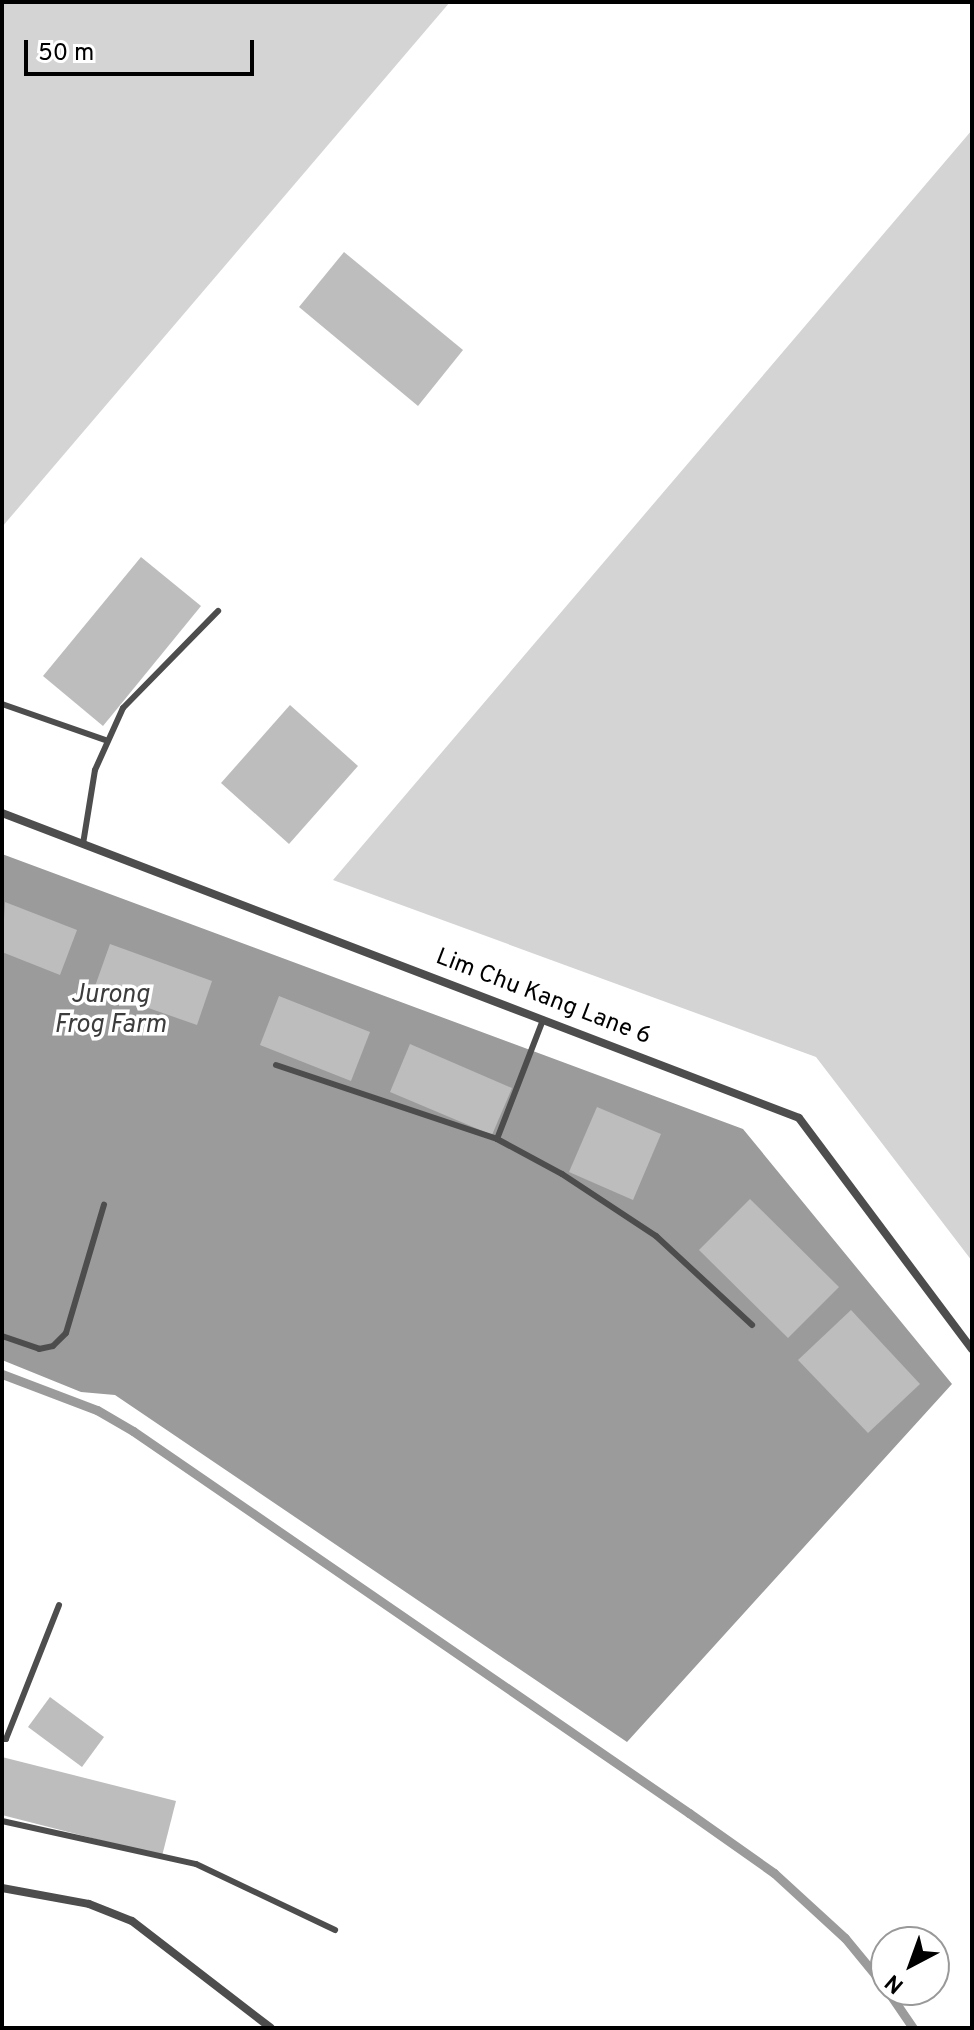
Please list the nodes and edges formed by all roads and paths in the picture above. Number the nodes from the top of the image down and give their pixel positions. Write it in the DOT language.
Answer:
graph roads {
  1 [pos="218,611"];
  2 [pos="2,704"];
  3 [pos="108,741"];
  4 [pos="2,813"];
  5 [pos="83,844"];
  6 [pos="543,1020"];
  7 [pos="276,1065"];
  8 [pos="497,1139"];
  9 [pos="104,1205"];
  10 [pos="752,1325"];
  11 [pos="2,1336"];
  12 [pos="972,1349"];
  13 [pos="59,1605"];
  14 [pos="2,1739"];
  15 [pos="2,1821"];
  16 [pos="2,1888"];
  17 [pos="335,1930"];
  18 [pos="271,2028"];
  1 -- 3 [label="lane"];
  2 -- 3 [label="lane"];
  3 -- 5 [label="lane"];
  4 -- 5 [label="street, Lim Chu Kang Lane 6"];
  5 -- 6 [label="street, Lim Chu Kang Lane 6"];
  6 -- 8 [label="lane"];
  6 -- 12 [label="street, Lim Chu Kang Lane 6"];
  7 -- 8 [label="lane"];
  8 -- 10 [label="lane"];
  9 -- 11 [label="lane"];
  13 -- 14 [label="lane"];
  15 -- 17 [label="lane"];
  16 -- 18 [label="street"];
}
